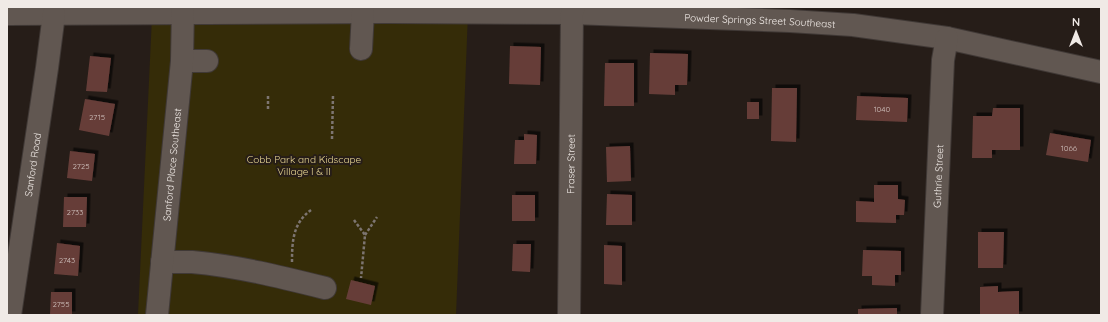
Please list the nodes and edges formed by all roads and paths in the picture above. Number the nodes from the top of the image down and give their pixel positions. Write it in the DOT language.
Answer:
graph roads {
  1 [pos="183,10"];
  2 [pos="388,10"];
  3 [pos="573,10"];
  4 [pos="363,12"];
  5 [pos="7,14"];
  6 [pos="54,14"];
  7 [pos="811,14"];
  8 [pos="947,38"];
  9 [pos="361,49"];
  10 [pos="207,61"];
  11 [pos="182,62"];
  12 [pos="1101,72"];
  13 [pos="333,95"];
  14 [pos="268,96"];
  15 [pos="268,110"];
  16 [pos="332,139"];
  17 [pos="311,210"];
  18 [pos="377,217"];
  19 [pos="354,220"];
  20 [pos="366,235"];
  21 [pos="162,262"];
  22 [pos="361,278"];
  23 [pos="292,280"];
  24 [pos="324,288"];
  25 [pos="10,315"];
  26 [pos="157,315"];
  27 [pos="568,315"];
  28 [pos="932,315"];
  1 -- 4 [label="street, Powder Springs Street Southeast"];
  1 -- 6 [label="street, Powder Springs Street Southeast"];
  1 -- 11 [label="street, Sanford Place Southeast"];
  2 -- 3 [label="street, Powder Springs Street Southeast"];
  2 -- 4 [label="street, Powder Springs Street Southeast"];
  3 -- 7 [label="street, Powder Springs Street Southeast"];
  3 -- 27 [label="street, Fraser Street"];
  4 -- 9 [label="street"];
  5 -- 6 [label="street, Powder Springs Street Southeast"];
  6 -- 25 [label="street, Sanford Road"];
  7 -- 8 [label="street, Powder Springs Street Southeast"];
  8 -- 12 [label="street, Powder Springs Street Southeast"];
  8 -- 28 [label="street, Guthrie Street"];
  10 -- 11 [label="street"];
  11 -- 21 [label="street, Sanford Place Southeast"];
  13 -- 16 [label="path"];
  14 -- 15 [label="path"];
  17 -- 23 [label="path"];
  18 -- 20 [label="path"];
  19 -- 20 [label="path"];
  20 -- 22 [label="path"];
  21 -- 23 [label="street"];
  21 -- 26 [label="street, Sanford Place Southeast"];
  23 -- 24 [label="street"];
}
